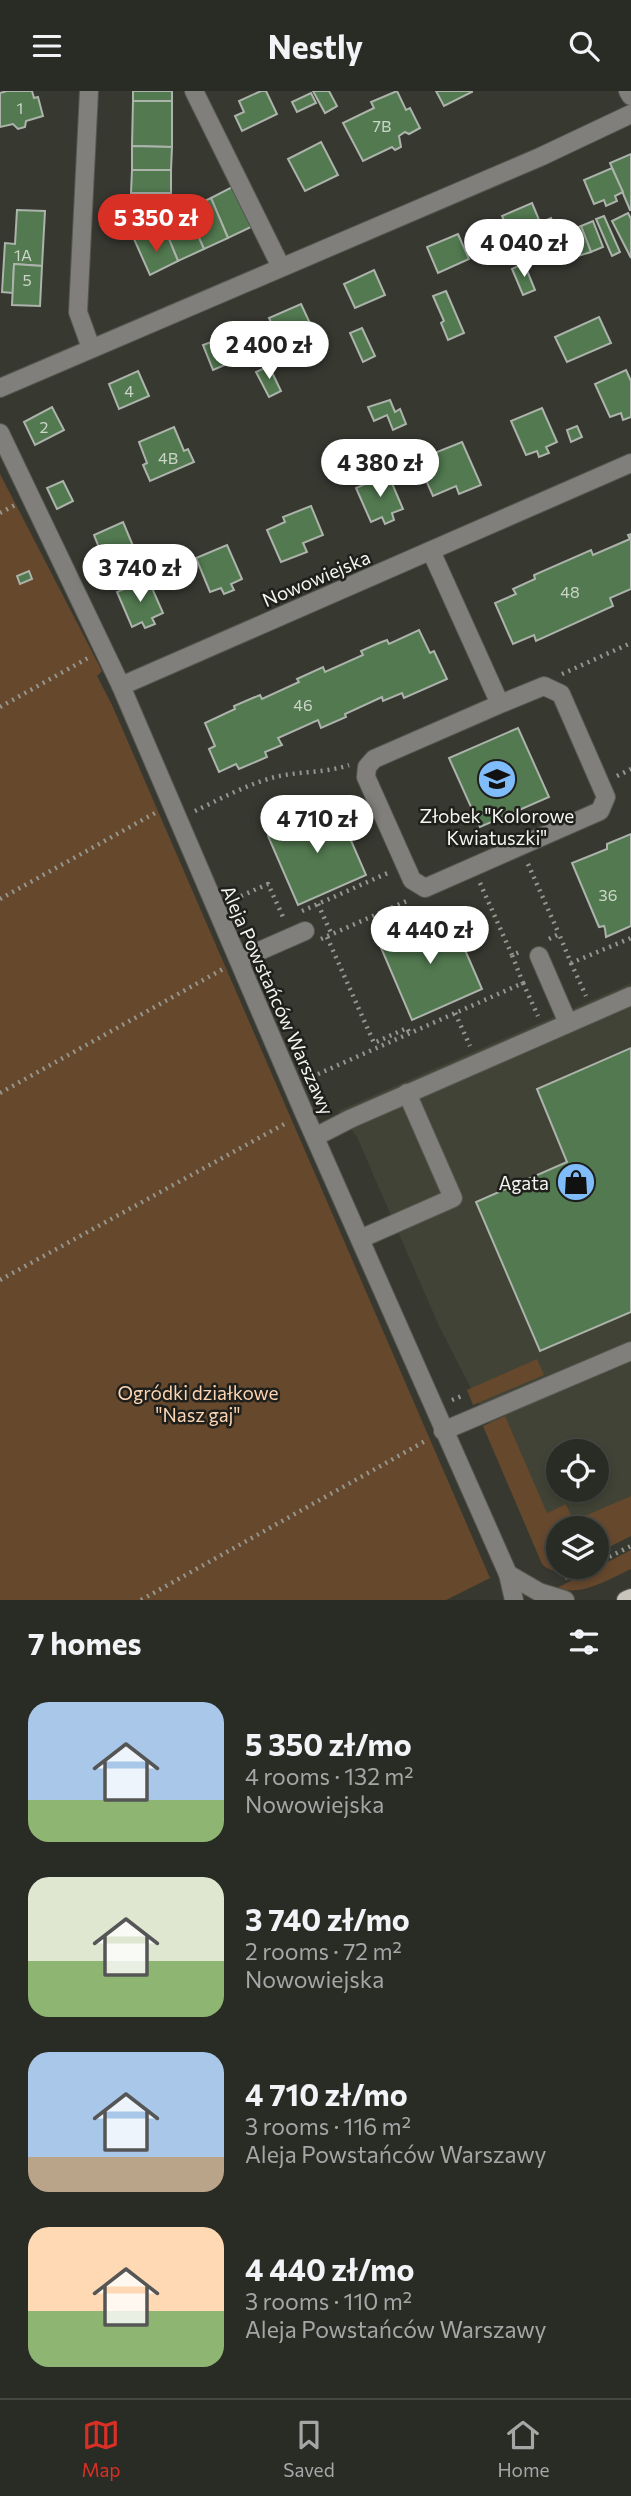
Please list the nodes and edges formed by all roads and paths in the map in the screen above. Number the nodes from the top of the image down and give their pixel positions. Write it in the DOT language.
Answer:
graph roads {
  1 [pos="89,91"];
  2 [pos="194,91"];
  3 [pos="628,91"];
  4 [pos="631,96"];
  5 [pos="631,114"];
  6 [pos="281,267"];
  7 [pos="90,348"];
  8 [pos="0,388"];
  9 [pos="0,433"];
  10 [pos="631,463"];
  11 [pos="431,551"];
  12 [pos="631,642"];
  13 [pos="105,649"];
  14 [pos="121,686"];
  15 [pos="544,686"];
  16 [pos="500,704"];
  17 [pos="0,706"];
  18 [pos="374,759"];
  19 [pos="220,800"];
  20 [pos="171,804"];
  21 [pos="521,846"];
  22 [pos="406,865"];
  23 [pos="473,867"];
  24 [pos="425,888"];
  25 [pos="241,896"];
  26 [pos="0,899"];
  27 [pos="318,904"];
  28 [pos="559,934"];
  29 [pos="311,936"];
  30 [pos="329,936"];
  31 [pos="631,938"];
  32 [pos="536,948"];
  33 [pos="512,955"];
  34 [pos="239,960"];
  35 [pos="571,963"];
  36 [pos="578,978"];
  37 [pos="523,983"];
  38 [pos="631,996"];
  39 [pos="530,998"];
  40 [pos="455,1013"];
  41 [pos="568,1023"];
  42 [pos="461,1027"];
  43 [pos="410,1034"];
  44 [pos="318,1074"];
  45 [pos="0,1093"];
  46 [pos="407,1093"];
  47 [pos="304,1113"];
  48 [pos="315,1137"];
  49 [pos="360,1239"];
  50 [pos="0,1280"];
  51 [pos="631,1351"];
  52 [pos="443,1431"];
  53 [pos="631,1546"];
  54 [pos="609,1557"];
  55 [pos="508,1574"];
  56 [pos="141,1600"];
  57 [pos="514,1600"];
  58 [pos="565,1600"];
  1 -- 7 [label="street"];
  2 -- 6 [label="street"];
  3 -- 4 [label="street"];
  5 -- 6 [label="street"];
  6 -- 7 [label="street"];
  7 -- 8 [label="street"];
  9 -- 13 [label="street"];
  10 -- 11 [label="street, Nowowiejska"];
  11 -- 14 [label="street, Nowowiejska"];
  11 -- 16 [label="street"];
  12 -- 15 [label="path"];
  13 -- 14 [label="street"];
  13 -- 17 [label="path"];
  14 -- 20 [label="street, Aleja Powstańców Warszawy"];
  15 -- 16 [label="street"];
  15 -- 21 [label="street"];
  16 -- 18 [label="street"];
  18 -- 19 [label="path"];
  18 -- 22 [label="street"];
  20 -- 26 [label="path"];
  20 -- 34 [label="street, Aleja Powstańców Warszawy"];
  21 -- 23 [label="street"];
  21 -- 28 [label="path"];
  22 -- 24 [label="street"];
  22 -- 27 [label="path"];
  23 -- 24 [label="street"];
  23 -- 33 [label="path"];
  24 -- 30 [label="path"];
  25 -- 27 [label="path"];
  27 -- 30 [label="path"];
  28 -- 32 [label="path"];
  28 -- 35 [label="path"];
  29 -- 30 [label="path"];
  29 -- 34 [label="street"];
  30 -- 43 [label="path"];
  31 -- 35 [label="path"];
  32 -- 33 [label="path"];
  32 -- 41 [label="street"];
  33 -- 37 [label="path"];
  34 -- 45 [label="path"];
  34 -- 47 [label="street, Aleja Powstańców Warszawy"];
  35 -- 36 [label="path"];
  37 -- 39 [label="path"];
  37 -- 40 [label="path"];
  38 -- 41 [label="street, Aleja Powstańców Warszawy"];
  40 -- 42 [label="path"];
  40 -- 43 [label="path"];
  41 -- 46 [label="street, Aleja Powstańców Warszawy"];
  43 -- 44 [label="path"];
  46 -- 48 [label="street, Aleja Powstańców Warszawy"];
  46 -- 49 [label="street"];
  47 -- 48 [label="street, Aleja Powstańców Warszawy"];
  47 -- 50 [label="path"];
  48 -- 49 [label="street, Aleja Powstańców Warszawy"];
  49 -- 52 [label="street, Aleja Powstańców Warszawy"];
  51 -- 52 [label="street"];
  52 -- 55 [label="street, Aleja Powstańców Warszawy"];
  52 -- 56 [label="path"];
  53 -- 54 [label="path"];
  55 -- 57 [label="street, Aleja Powstańców Warszawy"];
  55 -- 58 [label="street"];
}
